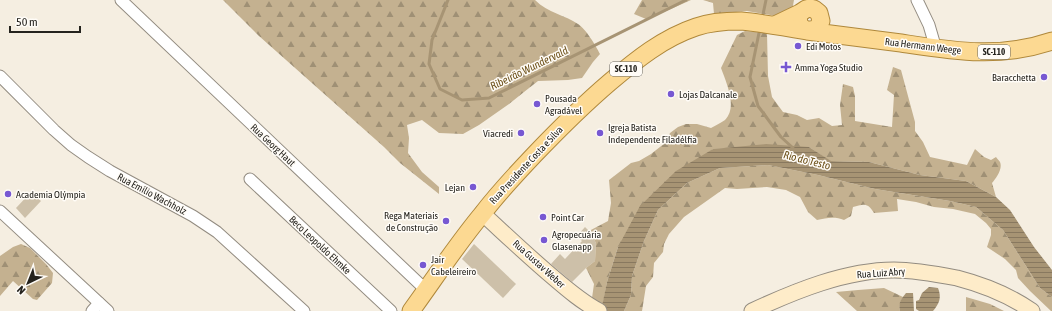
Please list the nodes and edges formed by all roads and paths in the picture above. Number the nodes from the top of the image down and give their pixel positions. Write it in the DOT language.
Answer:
graph roads {
  1 [pos="121,0"];
  2 [pos="918,0"];
  3 [pos="800,7"];
  4 [pos="818,10"];
  5 [pos="766,24"];
  6 [pos="808,30"];
  7 [pos="840,35"];
  8 [pos="1052,42"];
  9 [pos="936,49"];
  10 [pos="0,76"];
  11 [pos="250,179"];
  12 [pos="0,210"];
  13 [pos="482,213"];
  14 [pos="426,290"];
  15 [pos="96,307"];
  16 [pos="108,311"];
  17 [pos="304,311"];
  18 [pos="391,311"];
  19 [pos="411,311"];
  20 [pos="599,311"];
  21 [pos="752,311"];
  22 [pos="1032,311"];
  1 -- 14 [label="street, Rua Georg Haut"];
  2 -- 9 [label="street"];
  3 -- 4 [label="main road"];
  3 -- 5 [label="main road, SC-110"];
  3 -- 6 [label="main road"];
  4 -- 6 [label="main road"];
  4 -- 7 [label="main road"];
  5 -- 6 [label="main road, Rua Hermann Weege / SC-110"];
  5 -- 13 [label="main road, Rua Presidente Costa e Silva / SC-110"];
  6 -- 7 [label="main road, Rua Hermann Weege / SC-110"];
  7 -- 9 [label="main road, Rua Hermann Weege / SC-110"];
  8 -- 9 [label="main road, Rua Hermann Weege / SC-110"];
  10 -- 17 [label="street, Rua Emílio Wachholz"];
  11 -- 18 [label="street, Beco Leopoldo Ehmke"];
  12 -- 15 [label="street"];
  13 -- 14 [label="main road, Rua Presidente Costa e Silva / SC-110"];
  13 -- 20 [label="street, Rua Gustav Weber"];
  14 -- 19 [label="main road, Rua Presidente Costa e Silva / SC-110"];
  15 -- 16 [label="street"];
  21 -- 22 [label="street, Rua Luiz Abry"];
}
